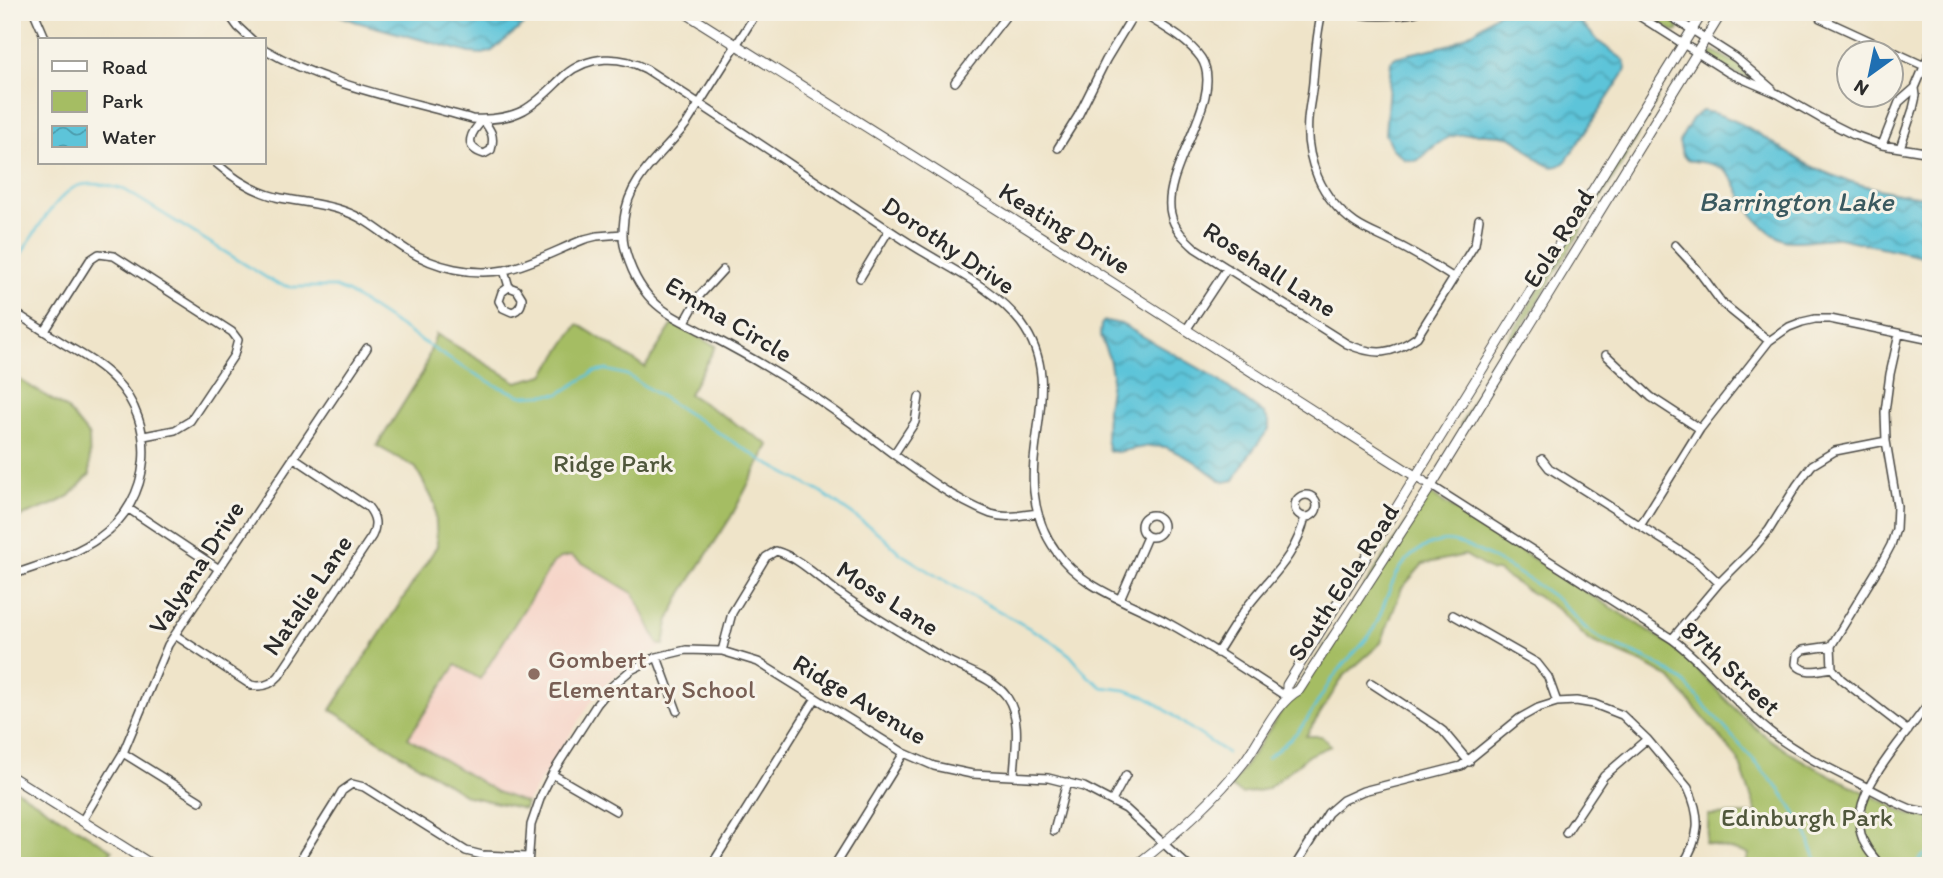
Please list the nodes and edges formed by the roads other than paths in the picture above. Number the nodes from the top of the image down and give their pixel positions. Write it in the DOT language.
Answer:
graph roads {
  1 [pos="34,12"];
  2 [pos="227,12"];
  3 [pos="684,12"];
  4 [pos="757,12"];
  5 [pos="1009,12"];
  6 [pos="1135,12"];
  7 [pos="1140,12"];
  8 [pos="1322,12"];
  9 [pos="1343,12"];
  10 [pos="1417,12"];
  11 [pos="1633,12"];
  12 [pos="1664,12"];
  13 [pos="1703,12"];
  14 [pos="1722,12"];
  15 [pos="1820,18"];
  16 [pos="1692,30"];
  17 [pos="45,38"];
  18 [pos="250,38"];
  19 [pos="1706,38"];
  20 [pos="1683,43"];
  21 [pos="736,45"];
  22 [pos="266,50"];
  23 [pos="1931,50"];
  24 [pos="1697,53"];
  25 [pos="1927,67"];
  26 [pos="955,82"];
  27 [pos="1915,88"];
  28 [pos="1778,93"];
  29 [pos="700,103"];
  30 [pos="1882,145"];
  31 [pos="1058,148"];
  32 [pos="1900,148"];
  33 [pos="1931,153"];
  34 [pos="217,164"];
  35 [pos="1479,219"];
  36 [pos="889,230"];
  37 [pos="623,234"];
  38 [pos="1675,245"];
  39 [pos="1227,268"];
  40 [pos="504,270"];
  41 [pos="723,270"];
  42 [pos="860,278"];
  43 [pos="1454,278"];
  44 [pos="509,287"];
  45 [pos="12,311"];
  46 [pos="685,322"];
  47 [pos="1186,330"];
  48 [pos="44,331"];
  49 [pos="1899,334"];
  50 [pos="1931,340"];
  51 [pos="1769,341"];
  52 [pos="367,348"];
  53 [pos="1606,355"];
  54 [pos="919,397"];
  55 [pos="1700,429"];
  56 [pos="144,436"];
  57 [pos="1886,441"];
  58 [pos="894,454"];
  59 [pos="293,457"];
  60 [pos="1542,459"];
  61 [pos="1424,481"];
  62 [pos="129,509"];
  63 [pos="1038,513"];
  64 [pos="1305,517"];
  65 [pos="1640,526"];
  66 [pos="1147,537"];
  67 [pos="219,569"];
  68 [pos="12,575"];
  69 [pos="1719,583"];
  70 [pos="1120,599"];
  71 [pos="1453,615"];
  72 [pos="175,635"];
  73 [pos="1672,639"];
  74 [pos="1831,646"];
  75 [pos="722,651"];
  76 [pos="1217,653"];
  77 [pos="657,657"];
  78 [pos="1832,668"];
  79 [pos="1371,683"];
  80 [pos="1287,697"];
  81 [pos="816,698"];
  82 [pos="1931,699"];
  83 [pos="1557,702"];
  84 [pos="677,711"];
  85 [pos="1908,731"];
  86 [pos="1647,739"];
  87 [pos="123,753"];
  88 [pos="904,753"];
  89 [pos="1469,762"];
  90 [pos="552,774"];
  91 [pos="1126,775"];
  92 [pos="1014,776"];
  93 [pos="12,777"];
  94 [pos="1067,782"];
  95 [pos="1870,788"];
  96 [pos="200,801"];
  97 [pos="1112,801"];
  98 [pos="616,811"];
  99 [pos="1931,813"];
  100 [pos="82,821"];
  101 [pos="1054,831"];
  102 [pos="1566,833"];
  103 [pos="1164,843"];
  104 [pos="528,861"];
  105 [pos="154,866"];
  106 [pos="300,866"];
  107 [pos="711,866"];
  108 [pos="834,866"];
  109 [pos="1135,866"];
  110 [pos="1188,866"];
  111 [pos="1295,866"];
  112 [pos="1682,866"];
  113 [pos="1881,866"];
  1 -- 17 [label="street"];
  2 -- 18 [label="street"];
  3 -- 21 [label="street, Keating Drive"];
  4 -- 21 [label="street, Emma Circle"];
  5 -- 26 [label="street"];
  6 -- 31 [label="street"];
  7 -- 39 [label="street, Rosehall Lane"];
  8 -- 43 [label="street"];
  9 -- 10 [label="street"];
  11 -- 20 [label="street"];
  12 -- 16 [label="street"];
  13 -- 16 [label="street, Eola Road"];
  14 -- 19 [label="street, Eola Road"];
  15 -- 25 [label="street"];
  16 -- 19 [label="street"];
  16 -- 20 [label="street, Eola Road"];
  19 -- 24 [label="street, Eola Road"];
  19 -- 28 [label="street"];
  20 -- 24 [label="street"];
  20 -- 61 [label="street, Eola Road"];
  21 -- 29 [label="street, Emma Circle"];
  21 -- 47 [label="street, Keating Drive"];
  22 -- 29 [label="street, Dorothy Drive"];
  23 -- 25 [label="street"];
  24 -- 28 [label="street"];
  24 -- 61 [label="street, Eola Road"];
  25 -- 27 [label="street"];
  27 -- 30 [label="street"];
  27 -- 32 [label="street"];
  28 -- 30 [label="street"];
  29 -- 36 [label="street, Dorothy Drive"];
  29 -- 37 [label="street, Emma Circle"];
  30 -- 32 [label="street"];
  32 -- 33 [label="street"];
  34 -- 40 [label="street"];
  35 -- 43 [label="street, Rosehall Lane"];
  36 -- 42 [label="street"];
  36 -- 63 [label="street, Dorothy Drive"];
  37 -- 40 [label="street"];
  37 -- 46 [label="street, Emma Circle"];
  38 -- 51 [label="street"];
  39 -- 43 [label="street, Rosehall Lane"];
  39 -- 47 [label="street"];
  40 -- 44 [label="street"];
  41 -- 46 [label="street"];
  45 -- 48 [label="street"];
  46 -- 58 [label="street, Emma Circle"];
  47 -- 61 [label="street, Keating Drive"];
  48 -- 56 [label="street"];
  48 -- 56 [label="street"];
  49 -- 50 [label="street"];
  49 -- 51 [label="street"];
  49 -- 57 [label="street"];
  51 -- 55 [label="street"];
  52 -- 59 [label="street, Valyana Drive"];
  53 -- 55 [label="street"];
  54 -- 58 [label="street"];
  55 -- 65 [label="street"];
  56 -- 62 [label="street"];
  57 -- 69 [label="street"];
  57 -- 74 [label="street"];
  58 -- 63 [label="street, Emma Circle"];
  59 -- 67 [label="street, Valyana Drive"];
  59 -- 72 [label="street, Natalie Lane"];
  60 -- 65 [label="street"];
  61 -- 73 [label="street, 87th Street"];
  61 -- 80 [label="street, South Eola Road"];
  61 -- 80 [label="street, South Eola Road"];
  62 -- 67 [label="street"];
  62 -- 68 [label="street"];
  63 -- 70 [label="street, Dorothy Drive"];
  64 -- 76 [label="street"];
  65 -- 69 [label="street"];
  66 -- 70 [label="street"];
  67 -- 72 [label="street, Valyana Drive"];
  69 -- 73 [label="street"];
  70 -- 76 [label="street, Dorothy Drive"];
  71 -- 83 [label="street"];
  72 -- 87 [label="street, Valyana Drive"];
  73 -- 95 [label="street, 87th Street"];
  74 -- 78 [label="street"];
  74 -- 78 [label="street"];
  75 -- 77 [label="street, Ridge Avenue"];
  75 -- 81 [label="street, Ridge Avenue"];
  75 -- 92 [label="street, Moss Lane"];
  76 -- 80 [label="street, Dorothy Drive"];
  77 -- 84 [label="street"];
  77 -- 90 [label="street, Ridge Avenue"];
  78 -- 85 [label="street"];
  79 -- 89 [label="street"];
  80 -- 103 [label="street, South Eola Road"];
  81 -- 88 [label="street, Ridge Avenue"];
  81 -- 107 [label="street"];
  82 -- 85 [label="street"];
  83 -- 86 [label="street"];
  83 -- 89 [label="street"];
  85 -- 95 [label="street"];
  86 -- 102 [label="street"];
  86 -- 112 [label="street"];
  87 -- 96 [label="street"];
  87 -- 100 [label="street, Valyana Drive"];
  88 -- 92 [label="street, Ridge Avenue"];
  88 -- 108 [label="street"];
  89 -- 111 [label="street"];
  90 -- 98 [label="street"];
  90 -- 104 [label="street, Ridge Avenue"];
  91 -- 97 [label="street"];
  92 -- 94 [label="street, Ridge Avenue"];
  93 -- 100 [label="street"];
  94 -- 97 [label="street, Ridge Avenue"];
  94 -- 101 [label="street"];
  95 -- 99 [label="street"];
  95 -- 113 [label="street"];
  97 -- 103 [label="street, Ridge Avenue"];
  100 -- 105 [label="street"];
  103 -- 109 [label="street, South Eola Road"];
  103 -- 110 [label="street, Ridge Avenue"];
  104 -- 106 [label="street"];
}
